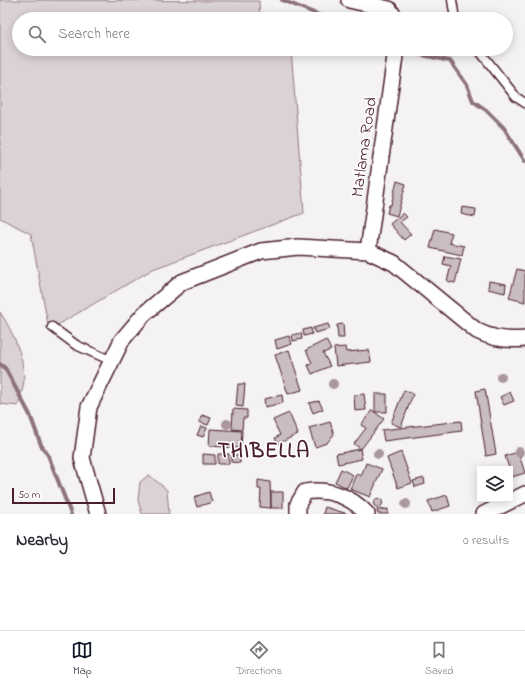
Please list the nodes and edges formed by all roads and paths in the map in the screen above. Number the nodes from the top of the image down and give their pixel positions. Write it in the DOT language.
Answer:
graph roads {
  1 [pos="349,0"];
  2 [pos="452,0"];
  3 [pos="391,12"];
  4 [pos="454,12"];
  5 [pos="395,56"];
  6 [pos="484,56"];
  7 [pos="525,103"];
  8 [pos="368,251"];
  9 [pos="52,327"];
  10 [pos="525,339"];
  11 [pos="112,361"];
  12 [pos="525,494"];
  13 [pos="98,514"];
  14 [pos="298,514"];
  15 [pos="367,514"];
  16 [pos="484,514"];
  1 -- 3 [label="street"];
  2 -- 4 [label="lane"];
  5 -- 8 [label="street, Matlama Road"];
  6 -- 7 [label="lane"];
  8 -- 10 [label="street"];
  8 -- 11 [label="street"];
  9 -- 11 [label="lane"];
  11 -- 13 [label="street"];
  12 -- 16 [label="street"];
  14 -- 15 [label="street"];
}
